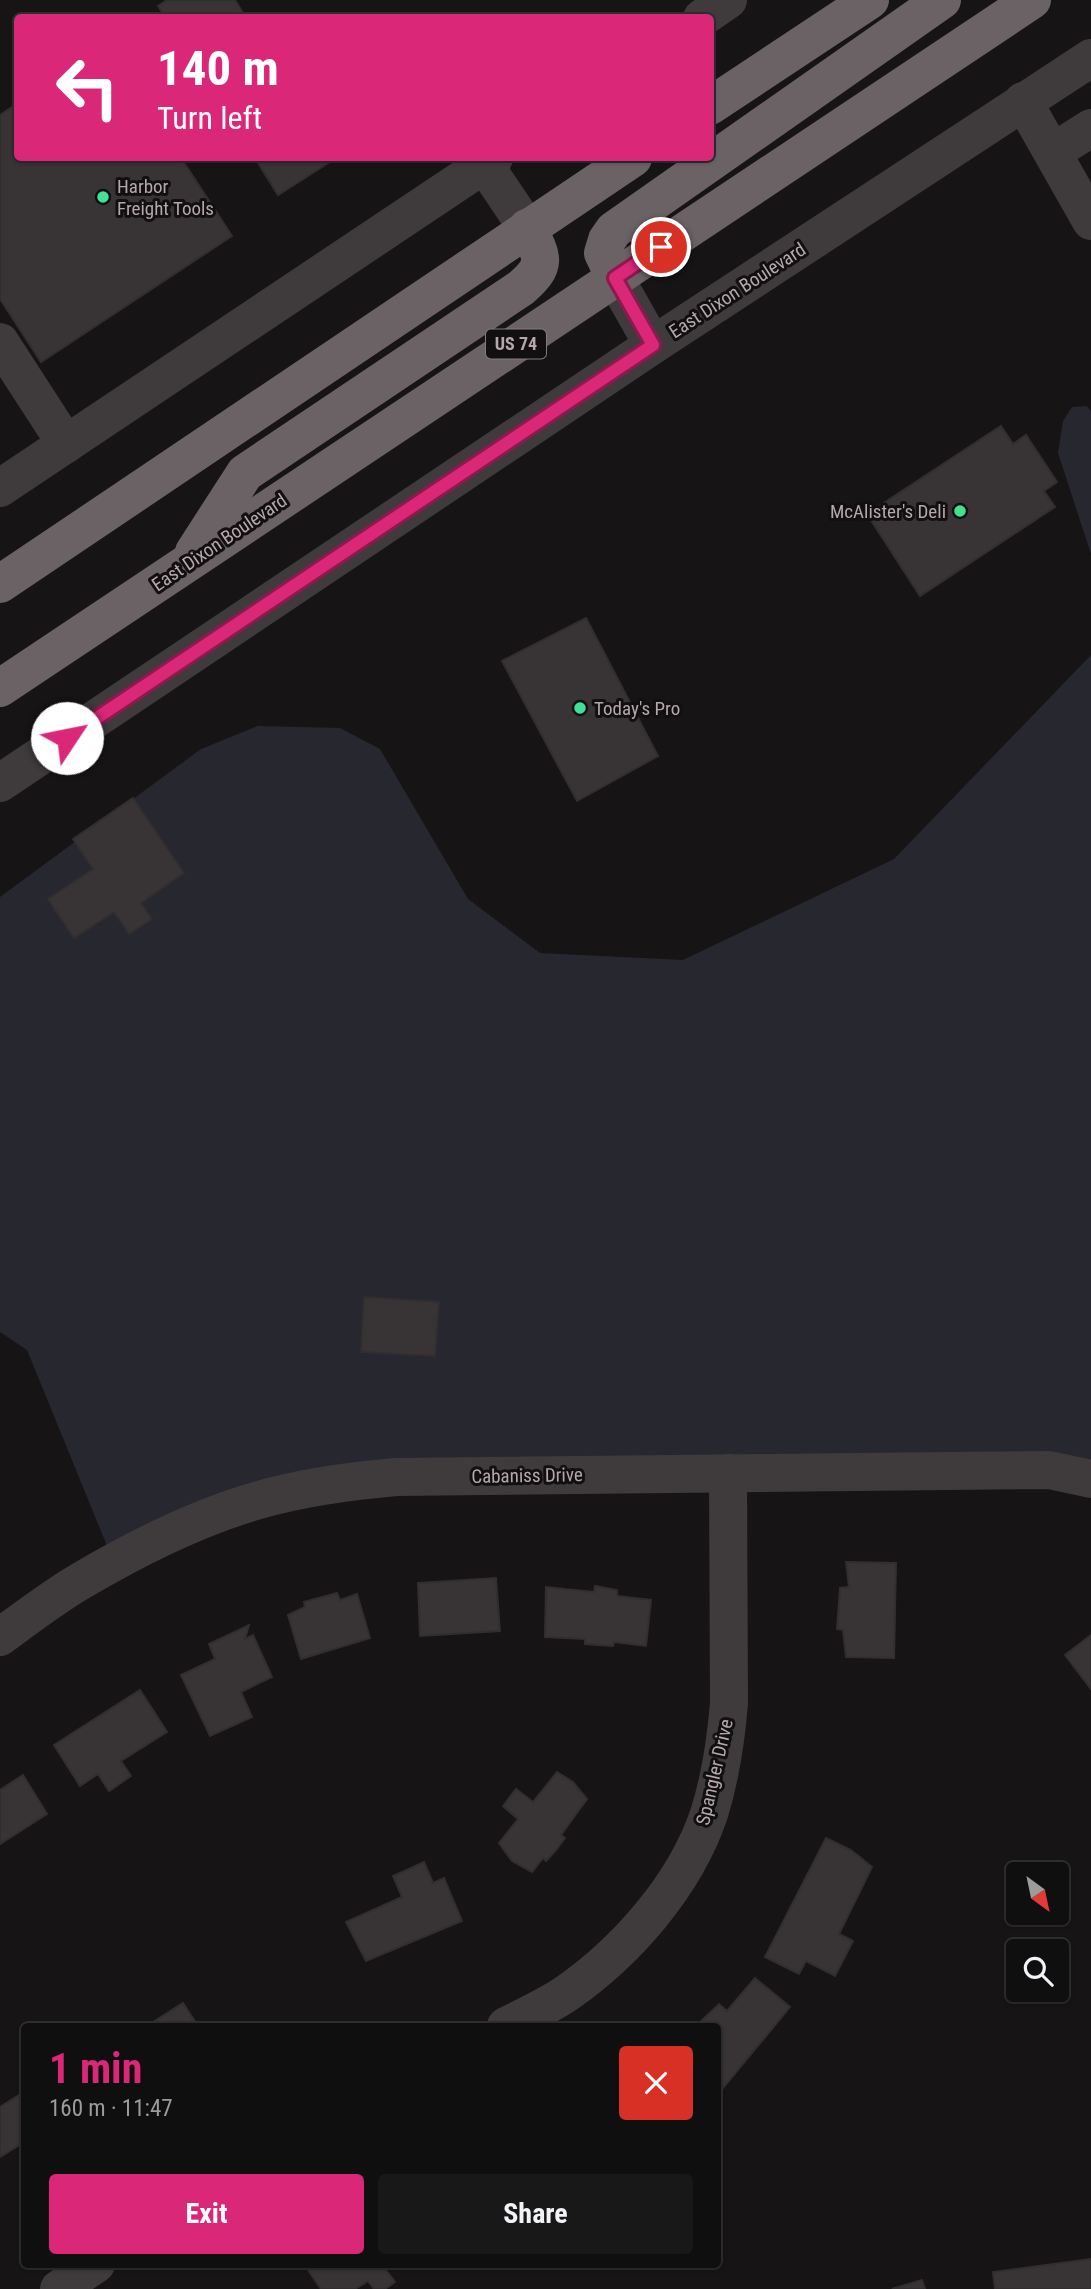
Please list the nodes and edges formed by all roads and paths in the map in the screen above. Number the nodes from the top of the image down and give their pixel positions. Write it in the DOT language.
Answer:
graph roads {
  1 [pos="728,0"];
  2 [pos="870,0"];
  3 [pos="942,0"];
  4 [pos="1032,0"];
  5 [pos="708,14"];
  6 [pos="1091,58"];
  7 [pos="1023,101"];
  8 [pos="714,103"];
  9 [pos="1091,128"];
  10 [pos="1053,152"];
  11 [pos="714,160"];
  12 [pos="489,161"];
  13 [pos="628,161"];
  14 [pos="712,161"];
  15 [pos="1091,221"];
  16 [pos="527,228"];
  17 [pos="615,278"];
  18 [pos="0,342"];
  19 [pos="653,345"];
  20 [pos="66,444"];
  21 [pos="0,488"];
  22 [pos="185,565"];
  23 [pos="0,584"];
  24 [pos="0,688"];
  25 [pos="0,783"];
  26 [pos="728,1473"];
  27 [pos="1091,1479"];
  28 [pos="0,1637"];
  29 [pos="512,2023"];
  30 [pos="90,2268"];
  31 [pos="59,2289"];
  1 -- 5 [label="street"];
  2 -- 8 [label="highway"];
  3 -- 11 [label="highway"];
  4 -- 17 [label="highway, East Dixon Boulevard / US 74"];
  6 -- 7 [label="street, East Dixon Boulevard"];
  7 -- 10 [label="street"];
  7 -- 19 [label="street, East Dixon Boulevard"];
  9 -- 10 [label="street"];
  10 -- 15 [label="street"];
  12 -- 16 [label="street"];
  12 -- 20 [label="street"];
  13 -- 16 [label="highway"];
  14 -- 17 [label="highway"];
  16 -- 22 [label="highway"];
  16 -- 23 [label="highway"];
  17 -- 19 [label="street"];
  17 -- 22 [label="highway, East Dixon Boulevard / US 74"];
  18 -- 20 [label="street"];
  19 -- 25 [label="street, East Dixon Boulevard"];
  20 -- 21 [label="street"];
  22 -- 24 [label="highway, East Dixon Boulevard / US 74"];
  26 -- 27 [label="street, Cabaniss Drive"];
  26 -- 28 [label="street, Cabaniss Drive"];
  26 -- 29 [label="street, Spangler Drive"];
  30 -- 31 [label="street"];
}
